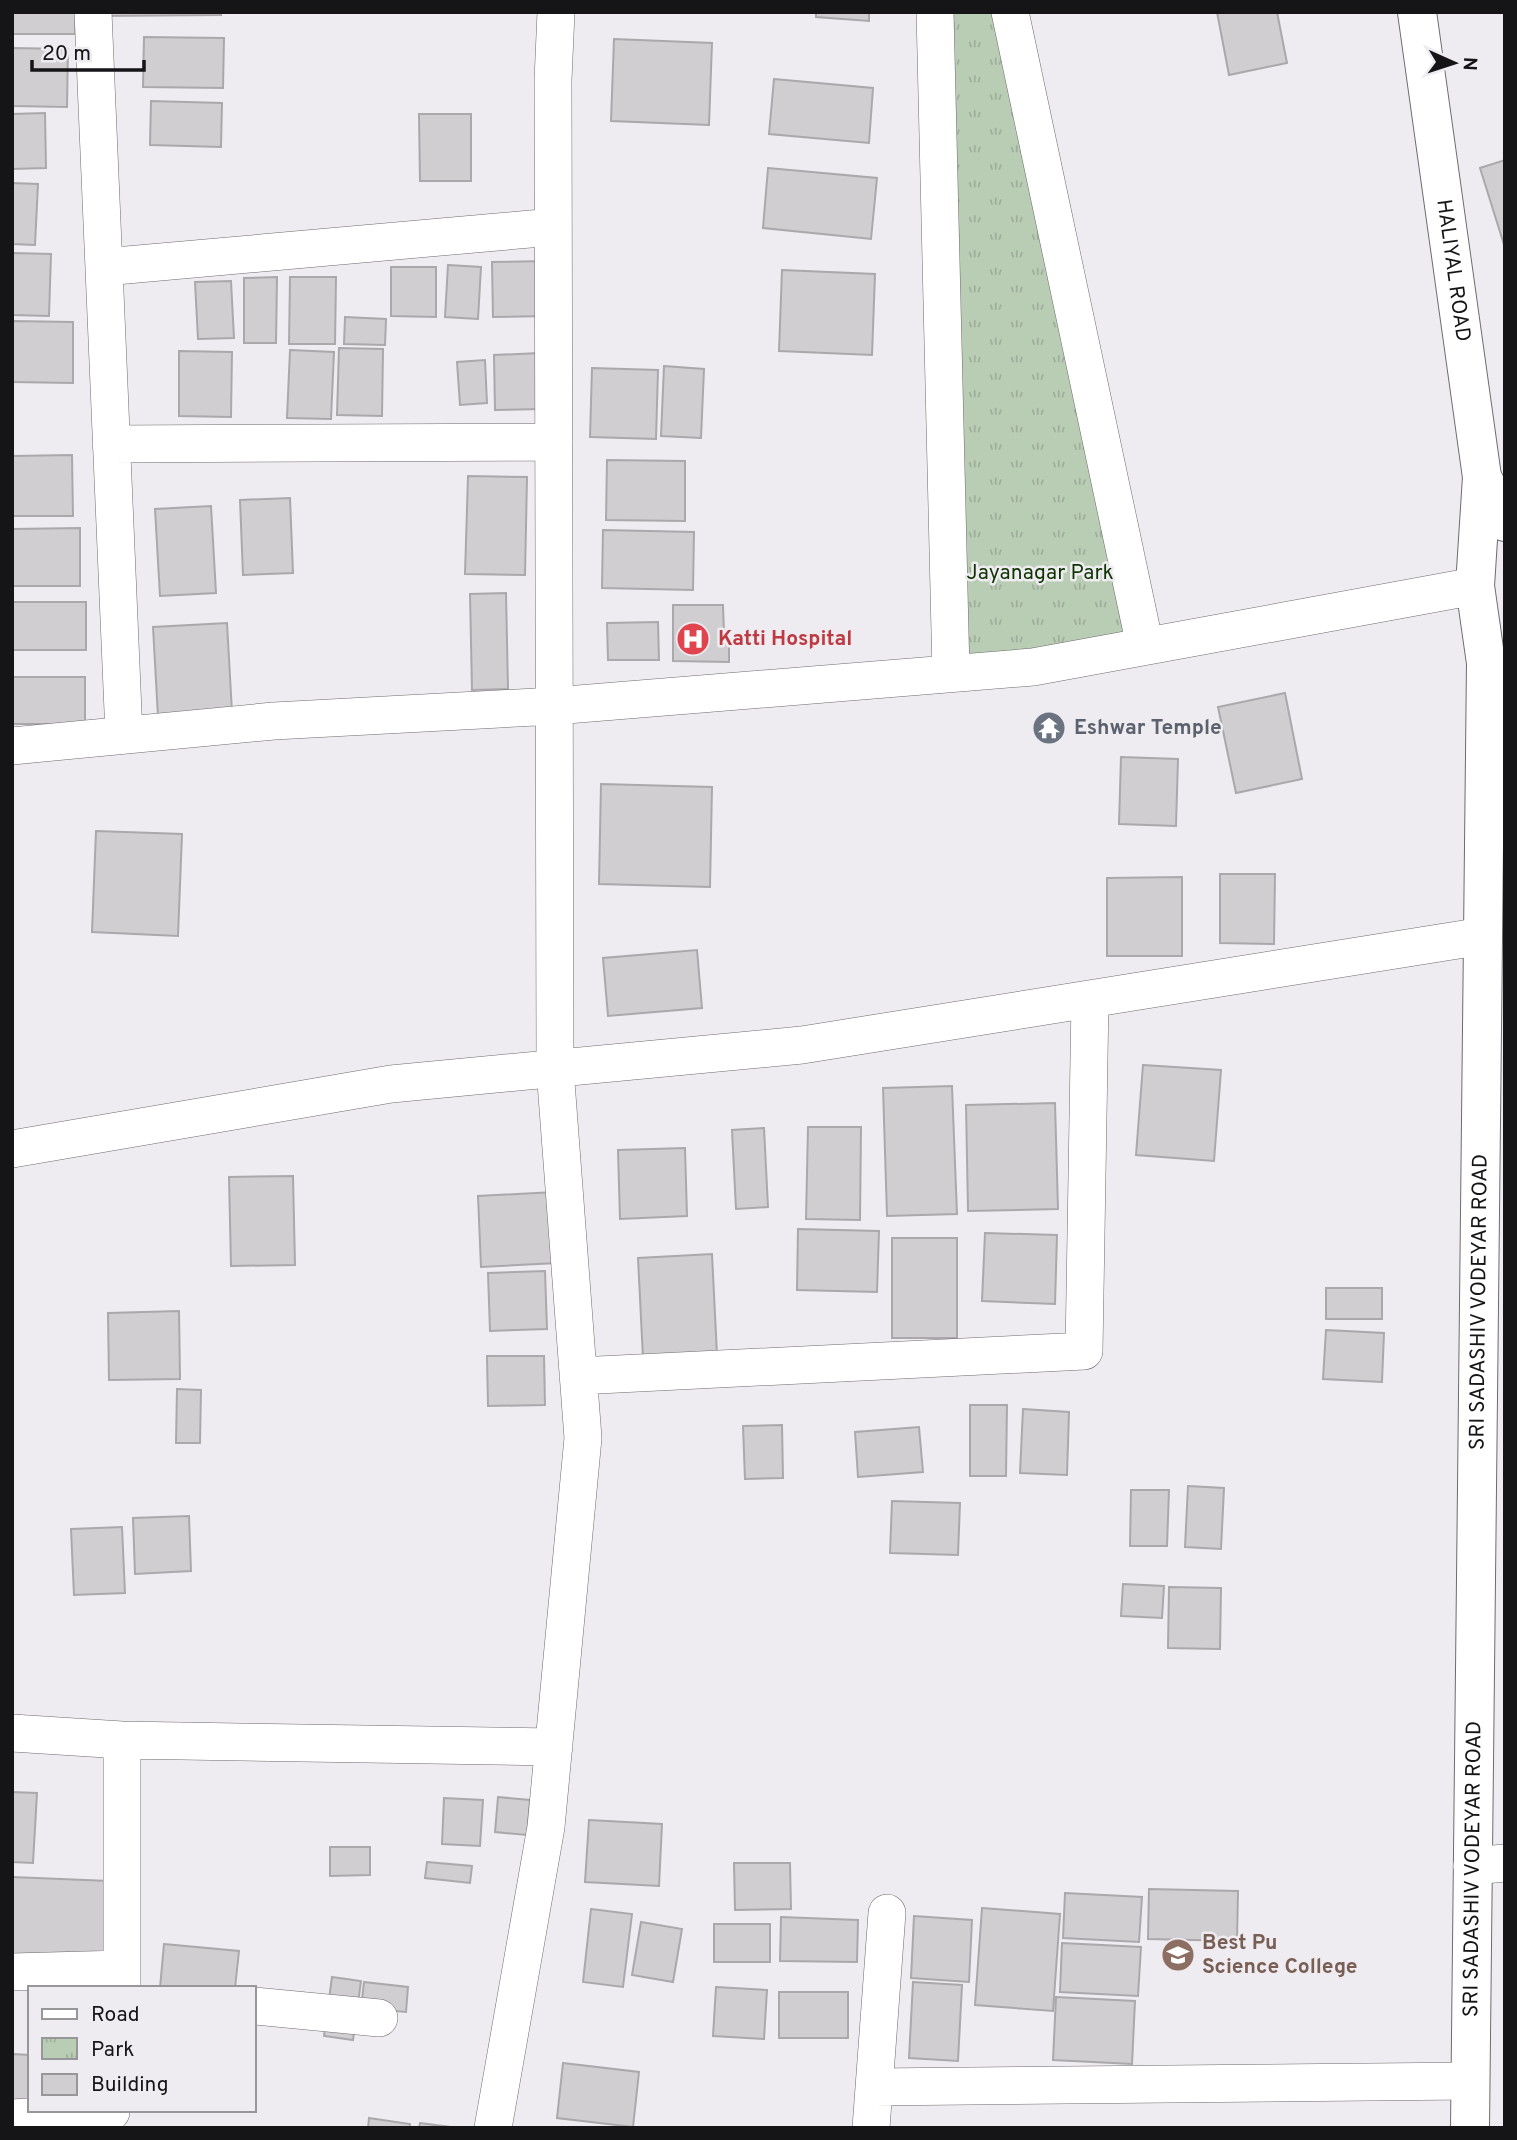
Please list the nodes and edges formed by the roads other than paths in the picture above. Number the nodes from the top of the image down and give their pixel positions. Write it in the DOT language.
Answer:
graph roads {
  1 [pos="93,12"];
  2 [pos="556,12"];
  3 [pos="935,12"];
  4 [pos="1010,12"];
  5 [pos="1418,12"];
  6 [pos="553,227"];
  7 [pos="104,267"];
  8 [pos="554,442"];
  9 [pos="111,444"];
  10 [pos="1482,478"];
  11 [pos="1505,522"];
  12 [pos="1475,586"];
  13 [pos="1145,646"];
  14 [pos="951,673"];
  15 [pos="554,706"];
  16 [pos="124,735"];
  17 [pos="12,746"];
  18 [pos="1483,936"];
  19 [pos="1090,1000"];
  20 [pos="555,1069"];
  21 [pos="12,1149"];
  22 [pos="578,1376"];
  23 [pos="12,1734"];
  24 [pos="122,1740"];
  25 [pos="554,1747"];
  26 [pos="1488,1864"];
  27 [pos="887,1913"];
  28 [pos="12,1972"];
  29 [pos="122,1978"];
  30 [pos="256,2006"];
  31 [pos="379,2018"];
  32 [pos="1470,2081"];
  33 [pos="874,2087"];
  34 [pos="111,2117"];
  35 [pos="12,2118"];
  36 [pos="493,2128"];
  37 [pos="871,2128"];
  38 [pos="1470,2128"];
  1 -- 7 [label="street"];
  2 -- 6 [label="street"];
  3 -- 14 [label="street"];
  4 -- 13 [label="street"];
  5 -- 10 [label="main road, HALIYAL ROAD"];
  6 -- 7 [label="street"];
  6 -- 8 [label="street"];
  7 -- 9 [label="street"];
  8 -- 9 [label="street"];
  8 -- 15 [label="street"];
  9 -- 16 [label="street"];
  10 -- 11 [label="main road, HALIYAL ROAD"];
  10 -- 12 [label="main road, SRI SADASHIV VODEYAR ROAD"];
  12 -- 13 [label="street"];
  12 -- 18 [label="main road, SRI SADASHIV VODEYAR ROAD"];
  13 -- 14 [label="street"];
  14 -- 15 [label="street"];
  15 -- 16 [label="street"];
  15 -- 20 [label="street"];
  16 -- 17 [label="street"];
  18 -- 19 [label="street"];
  18 -- 26 [label="main road, SRI SADASHIV VODEYAR ROAD"];
  19 -- 20 [label="street"];
  19 -- 22 [label="street"];
  20 -- 21 [label="street"];
  20 -- 22 [label="street"];
  22 -- 25 [label="street"];
  23 -- 24 [label="street"];
  24 -- 25 [label="street"];
  24 -- 29 [label="street"];
  25 -- 36 [label="street"];
  26 -- 32 [label="main road, SRI SADASHIV VODEYAR ROAD"];
  27 -- 33 [label="street"];
  28 -- 29 [label="street"];
  30 -- 31 [label="street"];
  32 -- 33 [label="street"];
  32 -- 38 [label="main road, SRI SADASHIV VODEYAR ROAD"];
  33 -- 37 [label="street"];
  34 -- 35 [label="street"];
}
